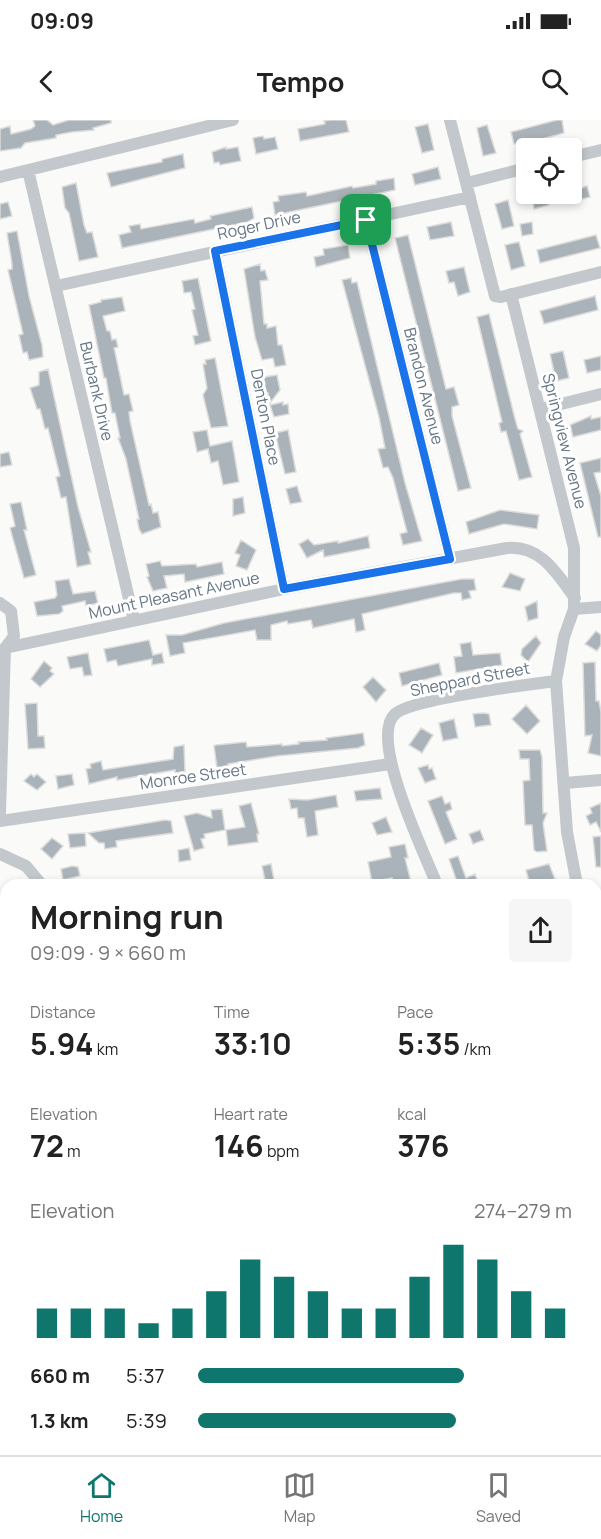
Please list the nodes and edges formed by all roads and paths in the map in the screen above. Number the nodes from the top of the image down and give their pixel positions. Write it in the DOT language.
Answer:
graph roads {
  1 [pos="233,120"];
  2 [pos="450,120"];
  3 [pos="601,150"];
  4 [pos="582,155"];
  5 [pos="28,170"];
  6 [pos="516,171"];
  7 [pos="0,177"];
  8 [pos="467,183"];
  9 [pos="470,197"];
  10 [pos="366,220"];
  11 [pos="215,251"];
  12 [pos="601,272"];
  13 [pos="56,286"];
  14 [pos="511,294"];
  15 [pos="601,394"];
  16 [pos="541,409"];
  17 [pos="450,559"];
  18 [pos="284,589"];
  19 [pos="0,603"];
  20 [pos="575,604"];
  21 [pos="601,607"];
  22 [pos="134,620"];
  23 [pos="3,646"];
  24 [pos="556,681"];
  25 [pos="2,729"];
  26 [pos="390,764"];
  27 [pos="601,780"];
  28 [pos="565,783"];
  29 [pos="0,813"];
  30 [pos="0,821"];
  31 [pos="0,854"];
  32 [pos="37,879"];
  33 [pos="435,879"];
  34 [pos="576,879"];
  1 -- 5 [label="street"];
  2 -- 8 [label="street"];
  3 -- 4 [label="street"];
  5 -- 7 [label="street"];
  5 -- 13 [label="street, Burbank Drive"];
  6 -- 8 [label="street"];
  8 -- 9 [label="street"];
  9 -- 10 [label="street, Roger Drive"];
  9 -- 14 [label="street"];
  10 -- 11 [label="street, Roger Drive"];
  10 -- 17 [label="street, Brandon Avenue"];
  11 -- 13 [label="street, Roger Drive"];
  11 -- 18 [label="street, Denton Place"];
  12 -- 14 [label="street"];
  13 -- 22 [label="street, Burbank Drive"];
  14 -- 16 [label="street, Springview Avenue"];
  15 -- 16 [label="street"];
  16 -- 20 [label="street, Springview Avenue"];
  17 -- 18 [label="street, Mount Pleasant Avenue"];
  17 -- 20 [label="street, Mount Pleasant Avenue"];
  18 -- 22 [label="street, Mount Pleasant Avenue"];
  19 -- 23 [label="street"];
  20 -- 21 [label="street"];
  20 -- 24 [label="street"];
  22 -- 23 [label="street, Mount Pleasant Avenue"];
  23 -- 25 [label="street"];
  24 -- 26 [label="street, Sheppard Street"];
  24 -- 28 [label="street"];
  25 -- 29 [label="street"];
  26 -- 30 [label="street, Monroe Street"];
  26 -- 33 [label="street, Sheppard Street"];
  27 -- 28 [label="street"];
  28 -- 34 [label="street"];
  31 -- 32 [label="street"];
}
